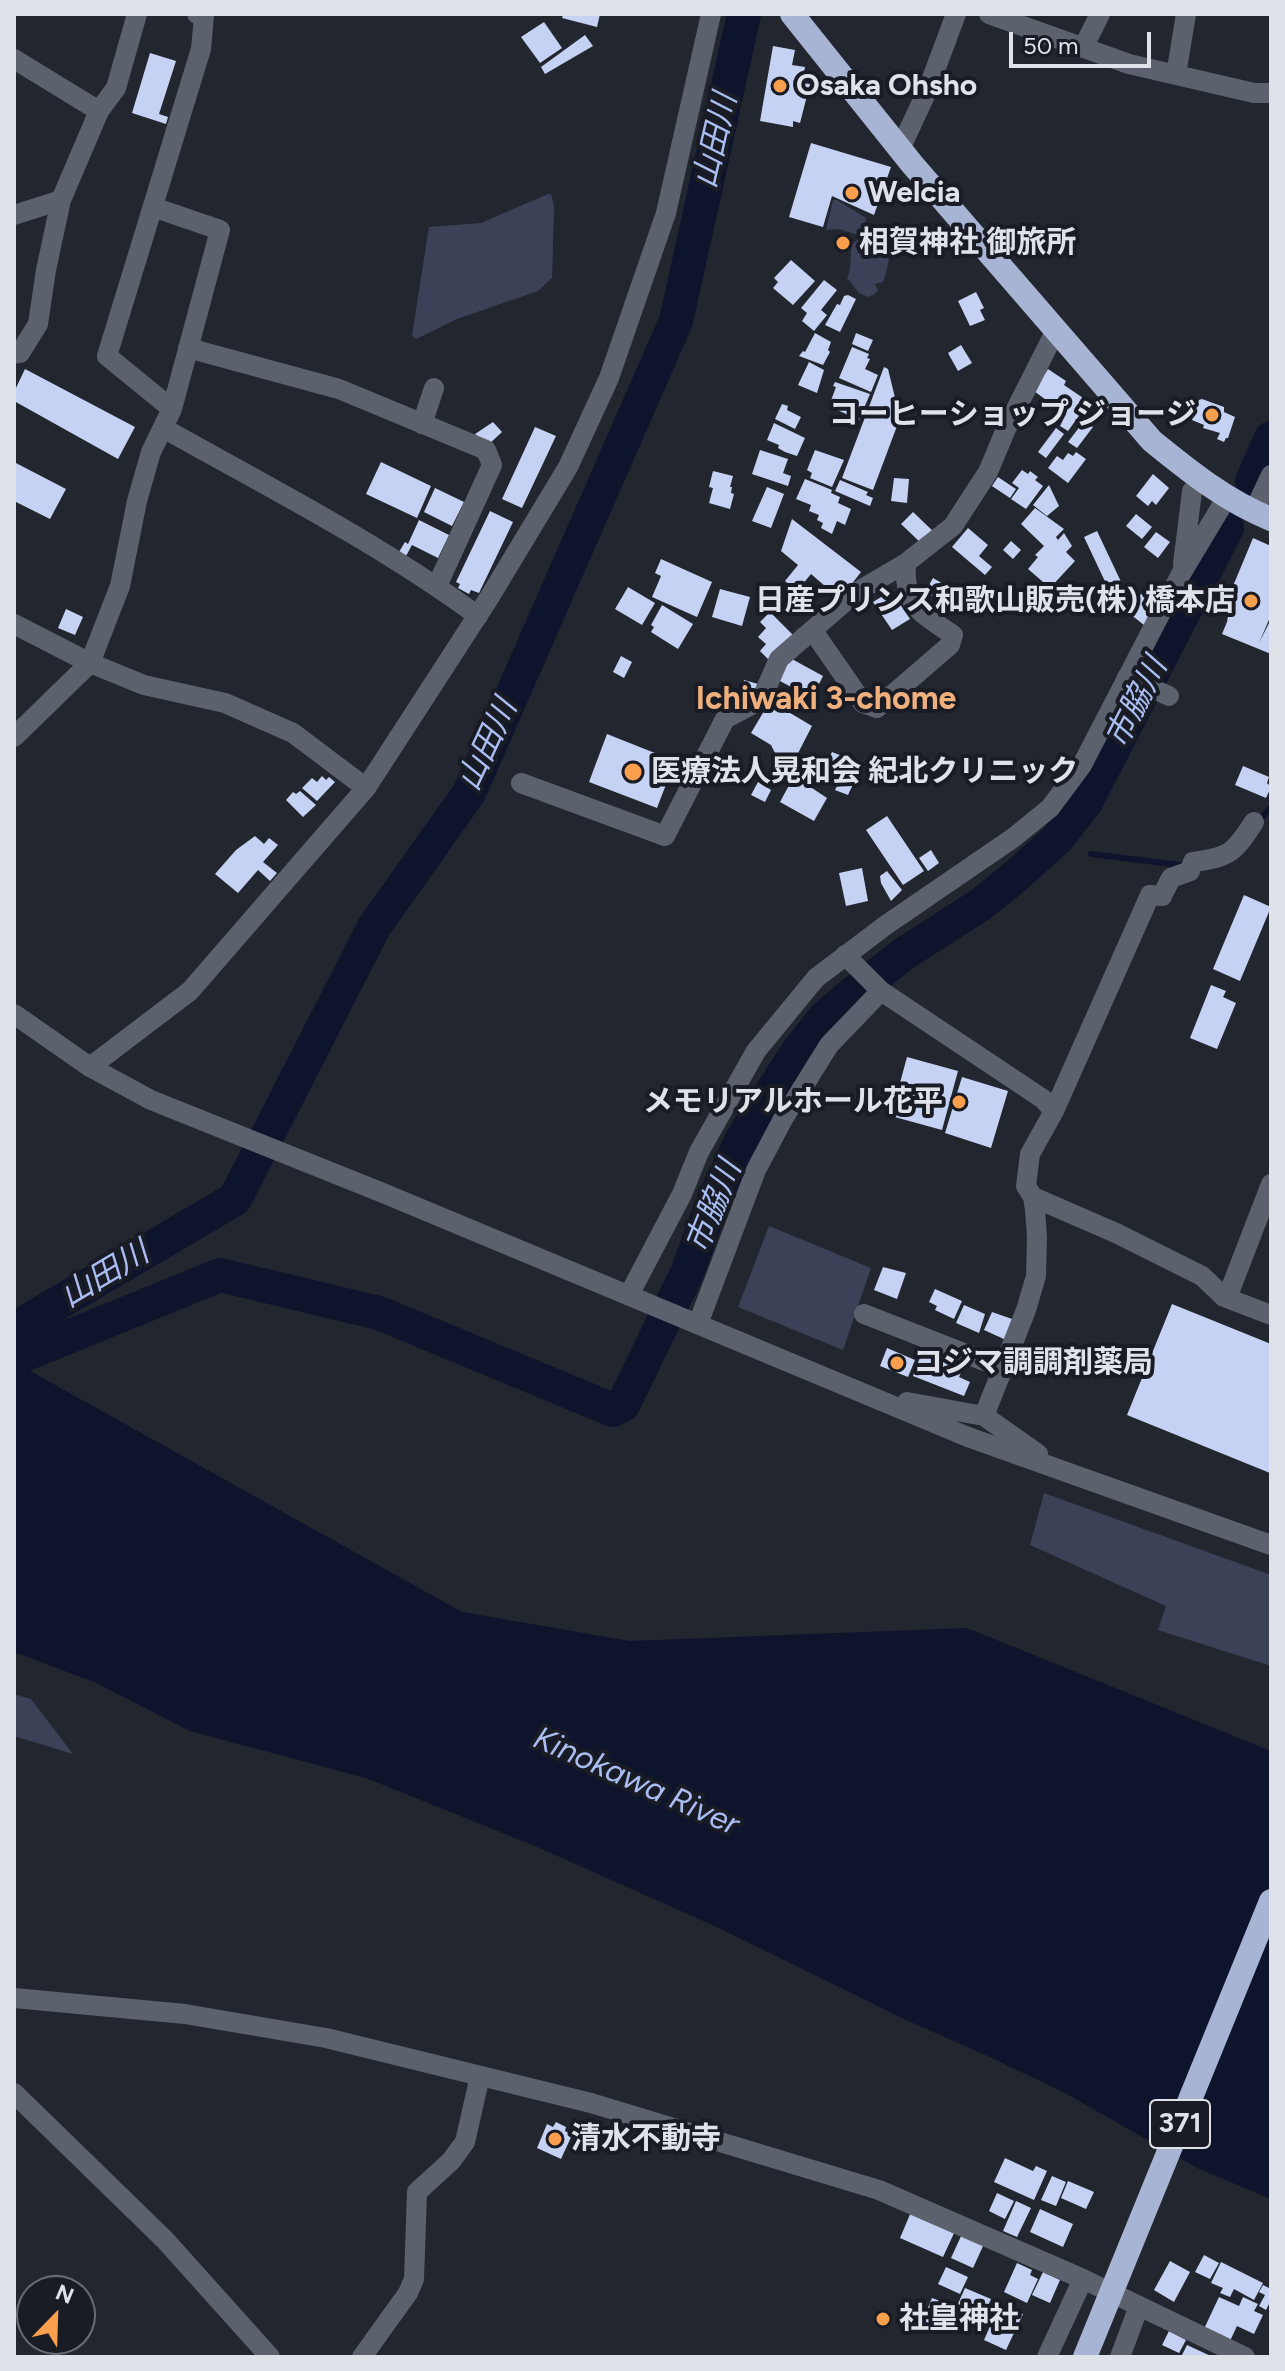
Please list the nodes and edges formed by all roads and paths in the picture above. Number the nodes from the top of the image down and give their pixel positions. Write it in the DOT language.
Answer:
graph roads {
  1 [pos="137,14"];
  2 [pos="197,14"];
  3 [pos="711,14"];
  4 [pos="792,14"];
  5 [pos="956,14"];
  6 [pos="989,14"];
  7 [pos="1100,14"];
  8 [pos="1186,14"];
  9 [pos="1083,48"];
  10 [pos="14,59"];
  11 [pos="1176,75"];
  12 [pos="1271,93"];
  13 [pos="99,111"];
  14 [pos="901,147"];
  15 [pos="61,200"];
  16 [pos="153,207"];
  17 [pos="14,215"];
  18 [pos="1056,330"];
  19 [pos="188,348"];
  20 [pos="14,354"];
  21 [pos="434,388"];
  22 [pos="172,409"];
  23 [pos="422,424"];
  24 [pos="163,428"];
  25 [pos="1271,475"];
  26 [pos="1192,491"];
  27 [pos="1227,497"];
  28 [pos="1262,515"];
  29 [pos="906,563"];
  30 [pos="1182,572"];
  31 [pos="437,586"];
  32 [pos="478,616"];
  33 [pos="14,624"];
  34 [pos="813,631"];
  35 [pos="90,663"];
  36 [pos="1127,677"];
  37 [pos="1169,696"];
  38 [pos="14,737"];
  39 [pos="521,783"];
  40 [pos="366,788"];
  41 [pos="1254,822"];
  42 [pos="845,955"];
  43 [pos="881,991"];
  44 [pos="14,1014"];
  45 [pos="90,1067"];
  46 [pos="1054,1111"];
  47 [pos="1271,1184"];
  48 [pos="1033,1197"];
  49 [pos="629,1295"];
  50 [pos="1227,1298"];
  51 [pos="864,1314"];
  52 [pos="1271,1315"];
  53 [pos="698,1324"];
  54 [pos="1002,1368"];
  55 [pos="869,1395"];
  56 [pos="984,1416"];
  57 [pos="1061,1470"];
  58 [pos="1271,1545"];
  59 [pos="1271,1901"];
  60 [pos="14,1998"];
  61 [pos="480,2076"];
  62 [pos="14,2093"];
  63 [pos="1083,2279"];
  64 [pos="1139,2306"];
  65 [pos="1087,2352"];
  66 [pos="270,2357"];
  67 [pos="362,2357"];
  68 [pos="1047,2357"];
  69 [pos="1120,2357"];
  70 [pos="1245,2357"];
  1 -- 13 [label="street"];
  2 -- 16 [label="street"];
  3 -- 32 [label="street"];
  4 -- 14 [label="highway"];
  5 -- 14 [label="street"];
  6 -- 9 [label="street"];
  7 -- 9 [label="street"];
  8 -- 11 [label="street"];
  9 -- 11 [label="street"];
  10 -- 13 [label="street"];
  11 -- 12 [label="street"];
  13 -- 15 [label="street"];
  14 -- 18 [label="highway"];
  15 -- 17 [label="street"];
  15 -- 20 [label="street"];
  16 -- 19 [label="street"];
  16 -- 22 [label="street"];
  18 -- 27 [label="highway"];
  18 -- 29 [label="street"];
  19 -- 22 [label="street"];
  19 -- 23 [label="street"];
  21 -- 23 [label="street"];
  22 -- 24 [label="street"];
  23 -- 31 [label="street"];
  24 -- 31 [label="street"];
  24 -- 35 [label="street"];
  25 -- 28 [label="street"];
  26 -- 30 [label="street"];
  27 -- 28 [label="highway"];
  27 -- 30 [label="street"];
  29 -- 34 [label="street"];
  29 -- 34 [label="street"];
  30 -- 36 [label="street"];
  31 -- 32 [label="street"];
  32 -- 40 [label="street"];
  33 -- 35 [label="street"];
  34 -- 39 [label="street"];
  35 -- 38 [label="street"];
  35 -- 40 [label="street"];
  36 -- 37 [label="street"];
  36 -- 42 [label="street"];
  40 -- 45 [label="street"];
  41 -- 46 [label="street"];
  42 -- 43 [label="street"];
  42 -- 49 [label="street"];
  43 -- 46 [label="street"];
  43 -- 53 [label="street"];
  44 -- 45 [label="street"];
  45 -- 49 [label="street"];
  46 -- 48 [label="street"];
  47 -- 50 [label="street"];
  48 -- 50 [label="street"];
  48 -- 54 [label="street"];
  49 -- 53 [label="street"];
  50 -- 52 [label="street"];
  51 -- 54 [label="street"];
  53 -- 55 [label="street"];
  54 -- 56 [label="street"];
  55 -- 56 [label="street"];
  55 -- 57 [label="street"];
  56 -- 57 [label="street"];
  57 -- 58 [label="street"];
  59 -- 65 [label="highway, 371"];
  60 -- 61 [label="street"];
  61 -- 63 [label="street"];
  61 -- 67 [label="street"];
  62 -- 66 [label="street"];
  63 -- 64 [label="street"];
  63 -- 68 [label="street"];
  64 -- 69 [label="street"];
  64 -- 70 [label="street"];
}
